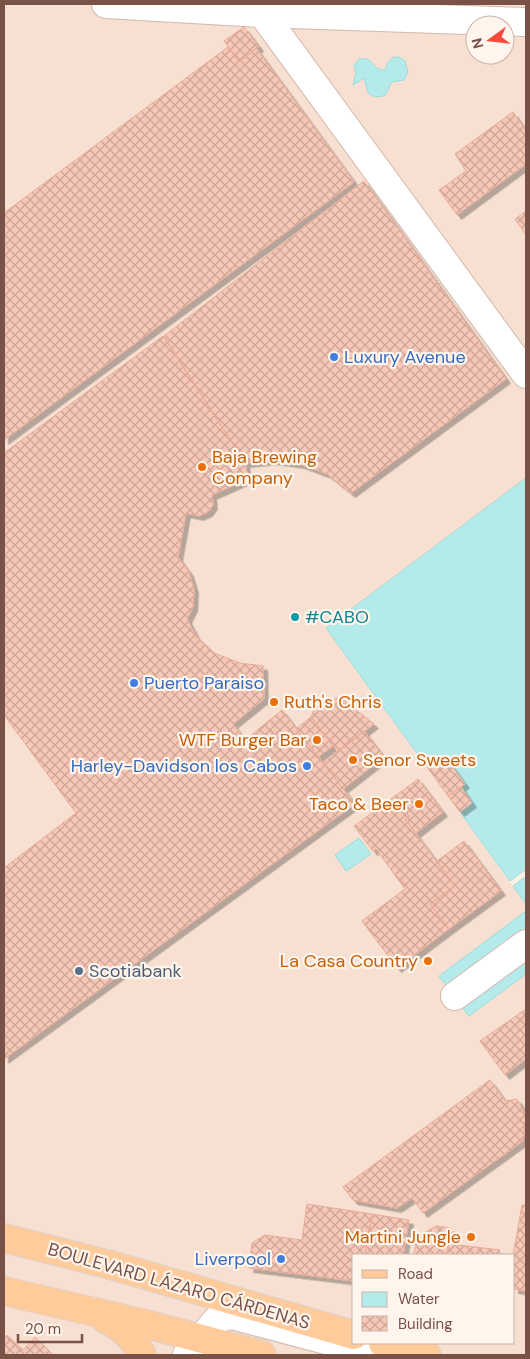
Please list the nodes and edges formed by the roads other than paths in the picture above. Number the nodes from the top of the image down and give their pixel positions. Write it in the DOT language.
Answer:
graph roads {
  1 [pos="106,4"];
  2 [pos="262,13"];
  3 [pos="526,22"];
  4 [pos="526,374"];
  5 [pos="526,944"];
  6 [pos="455,996"];
  7 [pos="4,1238"];
  8 [pos="4,1291"];
  9 [pos="92,1311"];
  10 [pos="352,1333"];
  11 [pos="387,1344"];
  12 [pos="194,1346"];
  13 [pos="142,1355"];
  14 [pos="262,1355"];
  15 [pos="382,1355"];
  16 [pos="426,1355"];
  1 -- 2 [label="street"];
  2 -- 3 [label="street"];
  2 -- 4 [label="street"];
  5 -- 6 [label="street"];
  7 -- 10 [label="main road, BOULEVARD LÁZARO CÁRDENAS"];
  8 -- 9 [label="main road"];
  9 -- 12 [label="main road"];
  9 -- 13 [label="main road"];
  11 -- 16 [label="main road"];
  12 -- 14 [label="main road"];
  12 -- 15 [label="street, BOULEVARD LÁZARO CÁRDENAS"];
}
